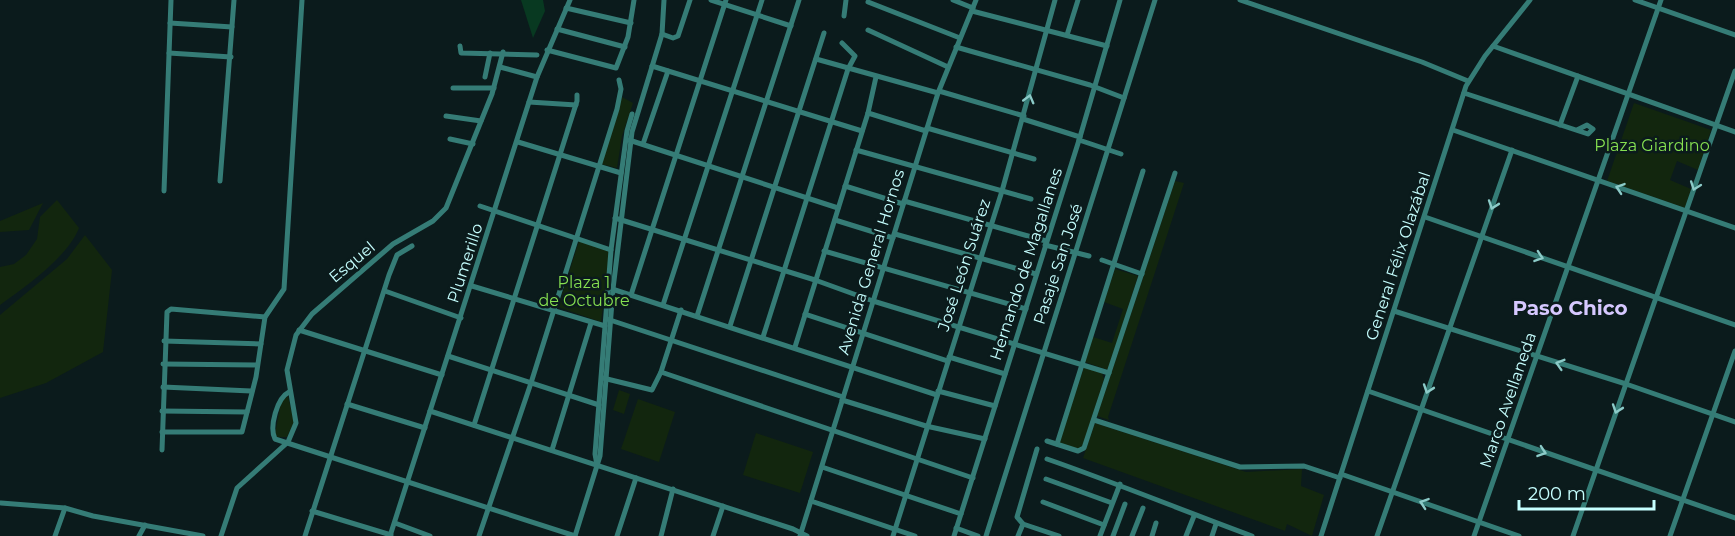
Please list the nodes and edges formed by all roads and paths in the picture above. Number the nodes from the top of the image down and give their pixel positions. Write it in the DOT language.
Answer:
graph roads {
  1 [pos="171,0"];
  2 [pos="234,0"];
  3 [pos="302,0"];
  4 [pos="570,0"];
  5 [pos="634,0"];
  6 [pos="664,0"];
  7 [pos="690,0"];
  8 [pos="711,0"];
  9 [pos="762,0"];
  10 [pos="799,0"];
  11 [pos="846,0"];
  12 [pos="953,0"];
  13 [pos="976,0"];
  14 [pos="1055,0"];
  15 [pos="1078,0"];
  16 [pos="1120,0"];
  17 [pos="1155,0"];
  18 [pos="1240,0"];
  19 [pos="1530,0"];
  20 [pos="1635,0"];
  21 [pos="1661,0"];
  22 [pos="726,2"];
  23 [pos="868,2"];
  24 [pos="567,8"];
  25 [pos="1658,8"];
  26 [pos="972,9"];
  27 [pos="758,15"];
  28 [pos="844,16"];
  29 [pos="170,23"];
  30 [pos="631,23"];
  31 [pos="791,26"];
  32 [pos="232,27"];
  33 [pos="557,29"];
  34 [pos="868,30"];
  35 [pos="1047,30"];
  36 [pos="824,33"];
  37 [pos="662,34"];
  38 [pos="1067,35"];
  39 [pos="1735,35"];
  40 [pos="960,38"];
  41 [pos="842,44"];
  42 [pos="460,46"];
  43 [pos="1107,46"];
  44 [pos="1493,46"];
  45 [pos="624,47"];
  46 [pos="956,47"];
  47 [pos="547,50"];
  48 [pos="503,52"];
  49 [pos="169,53"];
  50 [pos="490,53"];
  51 [pos="537,55"];
  52 [pos="231,57"];
  53 [pos="816,58"];
  54 [pos="587,61"];
  55 [pos="500,66"];
  56 [pos="652,66"];
  57 [pos="948,67"];
  58 [pos="848,69"];
  59 [pos="584,70"];
  60 [pos="668,71"];
  61 [pos="1036,71"];
  62 [pos="1735,71"];
  63 [pos="876,76"];
  64 [pos="1578,76"];
  65 [pos="485,77"];
  66 [pos="537,77"];
  67 [pos="619,80"];
  68 [pos="701,80"];
  69 [pos="1468,81"];
  70 [pos="1094,87"];
  71 [pos="453,88"];
  72 [pos="494,88"];
  73 [pos="734,91"];
  74 [pos="939,92"];
  75 [pos="1464,93"];
  76 [pos="1629,93"];
  77 [pos="577,95"];
  78 [pos="1124,98"];
  79 [pos="766,101"];
  80 [pos="530,102"];
  81 [pos="576,105"];
  82 [pos="800,111"];
  83 [pos="868,113"];
  84 [pos="632,114"];
  85 [pos="446,116"];
  86 [pos="1024,118"];
  87 [pos="481,121"];
  88 [pos="832,122"];
  89 [pos="1560,125"];
  90 [pos="1716,126"];
  91 [pos="926,130"];
  92 [pos="1453,130"];
  93 [pos="1577,130"];
  94 [pos="862,131"];
  95 [pos="1735,132"];
  96 [pos="1080,138"];
  97 [pos="450,139"];
  98 [pos="628,140"];
  99 [pos="518,142"];
  100 [pos="473,144"];
  101 [pos="643,144"];
  102 [pos="856,150"];
  103 [pos="1108,150"];
  104 [pos="1512,150"];
  105 [pos="1013,153"];
  106 [pos="560,154"];
  107 [pos="1121,154"];
  108 [pos="676,155"];
  109 [pos="1034,159"];
  110 [pos="599,166"];
  111 [pos="709,166"];
  112 [pos="915,167"];
  113 [pos="1143,171"];
  114 [pos="621,173"];
  115 [pos="1175,173"];
  116 [pos="742,177"];
  117 [pos="1599,180"];
  118 [pos="220,182"];
  119 [pos="845,186"];
  120 [pos="775,187"];
  121 [pos="164,191"];
  122 [pos="1002,191"];
  123 [pos="807,198"];
  124 [pos="1031,199"];
  125 [pos="904,202"];
  126 [pos="480,206"];
  127 [pos="838,208"];
  128 [pos="1686,212"];
  129 [pos="495,213"];
  130 [pos="1425,217"];
  131 [pos="617,218"];
  132 [pos="835,220"];
  133 [pos="991,225"];
  134 [pos="537,227"];
  135 [pos="1735,228"];
  136 [pos="653,229"];
  137 [pos="894,236"];
  138 [pos="1482,238"];
  139 [pos="685,239"];
  140 [pos="575,240"];
  141 [pos="1046,243"];
  142 [pos="412,246"];
  143 [pos="719,249"];
  144 [pos="611,250"];
  145 [pos="824,251"];
  146 [pos="1075,253"];
  147 [pos="1089,256"];
  148 [pos="980,259"];
  149 [pos="751,260"];
  150 [pos="1102,260"];
  151 [pos="1113,264"];
  152 [pos="1569,267"];
  153 [pos="884,269"];
  154 [pos="784,270"];
  155 [pos="1036,274"];
  156 [pos="1142,274"];
  157 [pos="815,280"];
  158 [pos="472,286"];
  159 [pos="610,289"];
  160 [pos="385,291"];
  161 [pos="969,293"];
  162 [pos="631,295"];
  163 [pos="1655,297"];
  164 [pos="514,299"];
  165 [pos="873,302"];
  166 [pos="663,305"];
  167 [pos="1026,309"];
  168 [pos="681,310"];
  169 [pos="554,311"];
  170 [pos="1394,311"];
  171 [pos="805,314"];
  172 [pos="265,316"];
  173 [pos="697,316"];
  174 [pos="461,318"];
  175 [pos="608,319"];
  176 [pos="591,323"];
  177 [pos="1735,325"];
  178 [pos="605,326"];
  179 [pos="730,326"];
  180 [pos="958,327"];
  181 [pos="299,330"];
  182 [pos="1450,330"];
  183 [pos="864,332"];
  184 [pos="763,337"];
  185 [pos="671,340"];
  186 [pos="164,341"];
  187 [pos="1015,343"];
  188 [pos="261,344"];
  189 [pos="795,347"];
  190 [pos="364,351"];
  191 [pos="1043,351"];
  192 [pos="1735,351"];
  193 [pos="448,356"];
  194 [pos="1537,356"];
  195 [pos="948,359"];
  196 [pos="163,364"];
  197 [pos="1082,364"];
  198 [pos="257,365"];
  199 [pos="853,366"];
  200 [pos="492,371"];
  201 [pos="661,372"];
  202 [pos="1109,373"];
  203 [pos="1005,374"];
  204 [pos="442,375"];
  205 [pos="604,378"];
  206 [pos="531,383"];
  207 [pos="1626,384"];
  208 [pos="163,387"];
  209 [pos="251,391"];
  210 [pos="1368,391"];
  211 [pos="289,392"];
  212 [pos="937,393"];
  213 [pos="569,395"];
  214 [pos="843,399"];
  215 [pos="347,404"];
  216 [pos="599,405"];
  217 [pos="995,406"];
  218 [pos="162,411"];
  219 [pos="430,411"];
  220 [pos="1421,411"];
  221 [pos="247,412"];
  222 [pos="1713,414"];
  223 [pos="1094,420"];
  224 [pos="1735,422"];
  225 [pos="474,425"];
  226 [pos="926,426"];
  227 [pos="425,428"];
  228 [pos="162,432"];
  229 [pos="832,432"];
  230 [pos="513,438"];
  231 [pos="985,439"];
  232 [pos="1508,440"];
  233 [pos="1047,441"];
  234 [pos="288,442"];
  235 [pos="1057,444"];
  236 [pos="1037,449"];
  237 [pos="162,450"];
  238 [pos="552,450"];
  239 [pos="330,456"];
  240 [pos="916,459"];
  241 [pos="1047,459"];
  242 [pos="597,465"];
  243 [pos="822,467"];
  244 [pos="1596,470"];
  245 [pos="1340,476"];
  246 [pos="973,477"];
  247 [pos="636,478"];
  248 [pos="1046,478"];
  249 [pos="408,483"];
  250 [pos="1120,484"];
  251 [pos="673,489"];
  252 [pos="1392,492"];
  253 [pos="905,494"];
  254 [pos="1683,500"];
  255 [pos="811,501"];
  256 [pos="1043,502"];
  257 [pos="1,503"];
  258 [pos="1112,503"];
  259 [pos="1125,504"];
  260 [pos="723,506"];
  261 [pos="65,508"];
  262 [pos="488,508"];
  263 [pos="1143,508"];
  264 [pos="312,511"];
  265 [pos="961,514"];
  266 [pos="1194,516"];
  267 [pos="1735,518"];
  268 [pos="1479,522"];
  269 [pos="394,523"];
  270 [pos="1156,523"];
  271 [pos="1023,524"];
  272 [pos="1216,524"];
  273 [pos="145,525"];
  274 [pos="1104,525"];
  275 [pos="956,528"];
  276 [pos="895,529"];
  277 [pos="1236,533"];
  278 [pos="390,535"];
  279 [pos="803,535"];
  280 [pos="55,536"];
  281 [pos="138,536"];
  282 [pos="203,536"];
  283 [pos="221,536"];
  284 [pos="304,536"];
  285 [pos="430,536"];
  286 [pos="479,536"];
  287 [pos="575,536"];
  288 [pos="617,536"];
  289 [pos="661,536"];
  290 [pos="713,536"];
  291 [pos="893,536"];
  292 [pos="915,536"];
  293 [pos="954,536"];
  294 [pos="978,536"];
  295 [pos="986,536"];
  296 [pos="1018,536"];
  297 [pos="1059,536"];
  298 [pos="1100,536"];
  299 [pos="1113,536"];
  300 [pos="1132,536"];
  301 [pos="1152,536"];
  302 [pos="1186,536"];
  303 [pos="1212,536"];
  304 [pos="1252,536"];
  305 [pos="1321,536"];
  306 [pos="1377,536"];
  307 [pos="1474,536"];
  308 [pos="1519,536"];
  309 [pos="1573,536"];
  310 [pos="1670,536"];
  1 -- 29 [label="street"];
  2 -- 32 [label="street"];
  3 -- 172 [label="street"];
  4 -- 24 [label="street, Plumerillo"];
  5 -- 30 [label="street"];
  6 -- 37 [label="street"];
  7 -- 37 [label="street"];
  8 -- 22 [label="street"];
  9 -- 27 [label="street"];
  10 -- 31 [label="street"];
  11 -- 28 [label="street"];
  12 -- 26 [label="street"];
  13 -- 26 [label="street, Avenida General Hornos"];
  14 -- 35 [label="street, José León Suárez"];
  15 -- 38 [label="street"];
  16 -- 43 [label="street, Hernando de Magallanes"];
  17 -- 78 [label="street, Pasaje San José"];
  18 -- 69 [label="street"];
  19 -- 44 [label="street, General Félix Olazábal"];
  20 -- 25 [label="street"];
  21 -- 25 [label="street, Marco Avellaneda"];
  22 -- 27 [label="street"];
  22 -- 68 [label="street"];
  23 -- 40 [label="street"];
  24 -- 30 [label="street"];
  24 -- 33 [label="street, Plumerillo"];
  25 -- 39 [label="street"];
  25 -- 76 [label="street, Marco Avellaneda"];
  26 -- 35 [label="street"];
  26 -- 40 [label="street, Avenida General Hornos"];
  27 -- 31 [label="street"];
  27 -- 73 [label="street"];
  29 -- 32 [label="street"];
  29 -- 49 [label="street"];
  30 -- 45 [label="street"];
  31 -- 79 [label="street"];
  32 -- 52 [label="street"];
  33 -- 45 [label="street"];
  33 -- 47 [label="street, Plumerillo"];
  34 -- 57 [label="street"];
  35 -- 38 [label="street"];
  35 -- 61 [label="street, José León Suárez"];
  36 -- 53 [label="street"];
  37 -- 56 [label="street"];
  38 -- 43 [label="street"];
  40 -- 46 [label="street, Avenida General Hornos"];
  41 -- 58 [label="street"];
  42 -- 50 [label="street"];
  43 -- 70 [label="street, Hernando de Magallanes"];
  44 -- 64 [label="street"];
  44 -- 69 [label="street, General Félix Olazábal"];
  45 -- 54 [label="street"];
  46 -- 57 [label="street, Avenida General Hornos"];
  46 -- 61 [label="street"];
  47 -- 54 [label="street"];
  47 -- 66 [label="street, Plumerillo"];
  48 -- 50 [label="street"];
  48 -- 51 [label="street"];
  48 -- 55 [label="street, Esquel"];
  49 -- 52 [label="street"];
  49 -- 121 [label="street"];
  50 -- 65 [label="street"];
  52 -- 118 [label="street"];
  53 -- 58 [label="street"];
  53 -- 82 [label="street"];
  54 -- 59 [label="street"];
  55 -- 66 [label="street"];
  55 -- 72 [label="street, Esquel"];
  56 -- 60 [label="street"];
  56 -- 98 [label="street"];
  57 -- 74 [label="street, Avenida General Hornos"];
  58 -- 63 [label="street"];
  58 -- 88 [label="street"];
  60 -- 68 [label="street"];
  60 -- 101 [label="street"];
  61 -- 70 [label="street"];
  86 -- 61 [label="street, José León Suárez, one-way"];
  62 -- 90 [label="street"];
  63 -- 74 [label="street"];
  63 -- 83 [label="street"];
  64 -- 76 [label="street"];
  64 -- 89 [label="street"];
  66 -- 80 [label="street, Plumerillo"];
  67 -- 110 [label="street"];
  68 -- 73 [label="street"];
  68 -- 108 [label="street"];
  69 -- 75 [label="street, General Félix Olazábal"];
  70 -- 78 [label="street"];
  70 -- 96 [label="street, Hernando de Magallanes"];
  71 -- 72 [label="street"];
  72 -- 87 [label="street, Esquel"];
  73 -- 79 [label="street"];
  73 -- 111 [label="street"];
  74 -- 86 [label="street"];
  74 -- 91 [label="street, Avenida General Hornos"];
  75 -- 89 [label="street"];
  75 -- 92 [label="street, General Félix Olazábal"];
  76 -- 90 [label="street"];
  76 -- 117 [label="street, Marco Avellaneda"];
  77 -- 81 [label="street"];
  78 -- 103 [label="street, Pasaje San José"];
  79 -- 82 [label="street"];
  79 -- 116 [label="street"];
  80 -- 81 [label="street"];
  80 -- 99 [label="street, Plumerillo"];
  81 -- 106 [label="street"];
  82 -- 88 [label="street"];
  82 -- 120 [label="street"];
  83 -- 91 [label="street"];
  83 -- 94 [label="street"];
  84 -- 98 [label="street"];
  85 -- 87 [label="street"];
  86 -- 96 [label="street"];
  86 -- 105 [label="street, José León Suárez"];
  87 -- 100 [label="street, Esquel"];
  88 -- 94 [label="street"];
  88 -- 123 [label="street"];
  89 -- 93 [label="street"];
  90 -- 95 [label="street"];
  90 -- 128 [label="street, one-way"];
  91 -- 105 [label="street"];
  91 -- 112 [label="street, Avenida General Hornos"];
  92 -- 104 [label="street"];
  92 -- 130 [label="street, General Félix Olazábal"];
  94 -- 102 [label="street"];
  96 -- 103 [label="street"];
  96 -- 141 [label="street, Hernando de Magallanes"];
  97 -- 100 [label="street"];
  98 -- 101 [label="street"];
  98 -- 114 [label="street"];
  98 -- 131 [label="street"];
  99 -- 106 [label="street"];
  99 -- 129 [label="street, Plumerillo"];
  100 -- 181 [label="street, Esquel"];
  101 -- 108 [label="street"];
  102 -- 112 [label="street"];
  102 -- 119 [label="street"];
  103 -- 107 [label="street"];
  103 -- 146 [label="street, Pasaje San José"];
  104 -- 117 [label="street"];
  104 -- 138 [label="street, one-way"];
  105 -- 109 [label="street"];
  105 -- 122 [label="street, José León Suárez"];
  106 -- 110 [label="street"];
  106 -- 134 [label="street"];
  108 -- 111 [label="street"];
  108 -- 136 [label="street"];
  110 -- 114 [label="street"];
  110 -- 140 [label="street"];
  111 -- 116 [label="street"];
  111 -- 139 [label="street"];
  112 -- 122 [label="street"];
  112 -- 125 [label="street, Avenida General Hornos"];
  113 -- 151 [label="street"];
  114 -- 131 [label="street"];
  115 -- 156 [label="street"];
  116 -- 120 [label="street"];
  116 -- 143 [label="street"];
  128 -- 117 [label="street, one-way"];
  117 -- 152 [label="street, Marco Avellaneda"];
  119 -- 125 [label="street"];
  119 -- 127 [label="street"];
  120 -- 123 [label="street"];
  120 -- 149 [label="street"];
  122 -- 124 [label="street"];
  122 -- 133 [label="street, José León Suárez"];
  123 -- 127 [label="street"];
  123 -- 154 [label="street"];
  125 -- 133 [label="street"];
  125 -- 137 [label="street, Avenida General Hornos"];
  126 -- 129 [label="street"];
  127 -- 132 [label="street"];
  128 -- 135 [label="street"];
  128 -- 163 [label="street"];
  129 -- 134 [label="street"];
  129 -- 158 [label="street, Plumerillo"];
  130 -- 138 [label="street"];
  130 -- 170 [label="street, General Félix Olazábal"];
  131 -- 136 [label="street"];
  131 -- 144 [label="street"];
  131 -- 159 [label="street"];
  132 -- 137 [label="street"];
  132 -- 145 [label="street"];
  133 -- 141 [label="street"];
  133 -- 148 [label="street, José León Suárez"];
  134 -- 140 [label="street"];
  134 -- 164 [label="street"];
  136 -- 139 [label="street"];
  136 -- 162 [label="street"];
  137 -- 148 [label="street"];
  137 -- 153 [label="street, Avenida General Hornos"];
  138 -- 152 [label="street, one-way"];
  138 -- 182 [label="street"];
  139 -- 143 [label="street"];
  139 -- 166 [label="street"];
  140 -- 144 [label="street"];
  140 -- 169 [label="street"];
  141 -- 146 [label="street"];
  141 -- 155 [label="street, Hernando de Magallanes"];
  142 -- 160 [label="street"];
  143 -- 149 [label="street"];
  143 -- 173 [label="street"];
  144 -- 159 [label="street"];
  145 -- 153 [label="street"];
  145 -- 157 [label="street"];
  146 -- 147 [label="street"];
  146 -- 191 [label="street, Pasaje San José"];
  148 -- 155 [label="street"];
  148 -- 161 [label="street, José León Suárez"];
  149 -- 154 [label="street"];
  149 -- 179 [label="street"];
  150 -- 151 [label="street"];
  151 -- 156 [label="street"];
  151 -- 197 [label="street"];
  152 -- 163 [label="street"];
  152 -- 194 [label="street, Marco Avellaneda"];
  153 -- 161 [label="street"];
  153 -- 165 [label="street, Avenida General Hornos"];
  154 -- 157 [label="street"];
  154 -- 184 [label="street"];
  155 -- 167 [label="street, Hernando de Magallanes"];
  156 -- 202 [label="street"];
  157 -- 165 [label="street"];
  157 -- 171 [label="street"];
  158 -- 164 [label="street"];
  158 -- 174 [label="street, Plumerillo"];
  159 -- 162 [label="street"];
  159 -- 175 [label="street"];
  160 -- 174 [label="street"];
  160 -- 190 [label="street"];
  161 -- 167 [label="street"];
  161 -- 180 [label="street, José León Suárez"];
  162 -- 166 [label="street"];
  163 -- 177 [label="street"];
  163 -- 207 [label="street"];
  164 -- 169 [label="street"];
  164 -- 200 [label="street"];
  165 -- 180 [label="street"];
  165 -- 183 [label="street, Avenida General Hornos"];
  166 -- 168 [label="street"];
  167 -- 187 [label="street, Hernando de Magallanes"];
  168 -- 173 [label="street"];
  168 -- 185 [label="street"];
  169 -- 176 [label="street"];
  169 -- 206 [label="street"];
  170 -- 182 [label="street"];
  170 -- 210 [label="street, General Félix Olazábal"];
  171 -- 183 [label="street"];
  171 -- 189 [label="street"];
  172 -- 186 [label="street"];
  172 -- 188 [label="street"];
  173 -- 179 [label="street"];
  174 -- 193 [label="street, Plumerillo"];
  175 -- 178 [label="street"];
  175 -- 185 [label="street"];
  175 -- 205 [label="street"];
  176 -- 178 [label="street"];
  176 -- 213 [label="street"];
  178 -- 205 [label="street"];
  179 -- 184 [label="street"];
  180 -- 187 [label="street"];
  180 -- 195 [label="street, José León Suárez"];
  181 -- 190 [label="street"];
  181 -- 211 [label="street, Esquel"];
  182 -- 194 [label="street"];
  182 -- 220 [label="street, one-way"];
  183 -- 195 [label="street"];
  183 -- 199 [label="street, Avenida General Hornos"];
  184 -- 189 [label="street"];
  185 -- 201 [label="street"];
  185 -- 214 [label="street"];
  186 -- 188 [label="street"];
  186 -- 196 [label="street"];
  187 -- 191 [label="street"];
  187 -- 203 [label="street, Hernando de Magallanes"];
  188 -- 198 [label="street"];
  189 -- 199 [label="street"];
  190 -- 204 [label="street"];
  190 -- 215 [label="street"];
  191 -- 197 [label="street"];
  191 -- 295 [label="street, Pasaje San José"];
  192 -- 222 [label="street"];
  193 -- 200 [label="street"];
  193 -- 204 [label="street, Plumerillo"];
  207 -- 194 [label="street, one-way"];
  194 -- 232 [label="street, Marco Avellaneda"];
  195 -- 203 [label="street"];
  195 -- 212 [label="street, José León Suárez"];
  196 -- 198 [label="street"];
  196 -- 208 [label="street"];
  197 -- 202 [label="street"];
  197 -- 235 [label="street"];
  198 -- 209 [label="street"];
  199 -- 212 [label="street"];
  199 -- 214 [label="street, Avenida General Hornos"];
  200 -- 206 [label="street"];
  200 -- 225 [label="street"];
  201 -- 205 [label="street"];
  201 -- 229 [label="street"];
  202 -- 223 [label="street"];
  203 -- 217 [label="street, Hernando de Magallanes"];
  204 -- 219 [label="street, Plumerillo"];
  205 -- 216 [label="street"];
  205 -- 242 [label="street"];
  206 -- 213 [label="street"];
  206 -- 230 [label="street"];
  207 -- 222 [label="street"];
  207 -- 244 [label="street, one-way"];
  208 -- 209 [label="street"];
  208 -- 218 [label="street"];
  209 -- 221 [label="street"];
  210 -- 220 [label="street"];
  210 -- 245 [label="street, General Félix Olazábal"];
  211 -- 234 [label="street, Esquel"];
  211 -- 234 [label="street"];
  212 -- 217 [label="street"];
  212 -- 226 [label="street, José León Suárez"];
  213 -- 216 [label="street"];
  213 -- 238 [label="street"];
  214 -- 226 [label="street"];
  214 -- 229 [label="street, Avenida General Hornos"];
  215 -- 227 [label="street"];
  215 -- 239 [label="street"];
  216 -- 242 [label="street"];
  217 -- 231 [label="street, Hernando de Magallanes"];
  218 -- 221 [label="street"];
  218 -- 228 [label="street"];
  219 -- 225 [label="street"];
  219 -- 227 [label="street, Plumerillo"];
  220 -- 232 [label="street"];
  220 -- 252 [label="street"];
  221 -- 228 [label="street"];
  222 -- 224 [label="street"];
  222 -- 254 [label="street"];
  223 -- 235 [label="street"];
  223 -- 245 [label="street"];
  225 -- 230 [label="street"];
  226 -- 231 [label="street"];
  226 -- 240 [label="street, José León Suárez"];
  227 -- 249 [label="street, Plumerillo"];
  228 -- 237 [label="street"];
  229 -- 240 [label="street"];
  229 -- 243 [label="street, Avenida General Hornos"];
  230 -- 238 [label="street"];
  230 -- 262 [label="street"];
  231 -- 246 [label="street, Hernando de Magallanes"];
  232 -- 244 [label="street, one-way"];
  232 -- 268 [label="street, Marco Avellaneda"];
  233 -- 235 [label="street"];
  234 -- 239 [label="street"];
  234 -- 283 [label="street"];
  236 -- 271 [label="street"];
  238 -- 242 [label="street"];
  239 -- 249 [label="street"];
  239 -- 264 [label="street"];
  240 -- 246 [label="street"];
  240 -- 253 [label="street, José León Suárez"];
  241 -- 250 [label="street"];
  242 -- 247 [label="street"];
  242 -- 287 [label="street"];
  243 -- 253 [label="street"];
  243 -- 255 [label="street, Avenida General Hornos"];
  244 -- 254 [label="street"];
  244 -- 309 [label="street"];
  245 -- 252 [label="street"];
  245 -- 305 [label="street, General Félix Olazábal"];
  246 -- 265 [label="street, Hernando de Magallanes"];
  247 -- 251 [label="street"];
  247 -- 288 [label="street"];
  248 -- 258 [label="street"];
  249 -- 262 [label="street"];
  249 -- 269 [label="street, Plumerillo"];
  250 -- 258 [label="street"];
  250 -- 266 [label="street"];
  251 -- 260 [label="street"];
  251 -- 289 [label="street"];
  268 -- 252 [label="street, one-way"];
  252 -- 306 [label="street"];
  253 -- 265 [label="street"];
  253 -- 276 [label="street, José León Suárez"];
  254 -- 267 [label="street"];
  254 -- 310 [label="street"];
  255 -- 276 [label="street"];
  255 -- 279 [label="street, Avenida General Hornos"];
  256 -- 274 [label="street"];
  257 -- 261 [label="street"];
  258 -- 274 [label="street"];
  259 -- 299 [label="street"];
  260 -- 279 [label="street"];
  260 -- 290 [label="street"];
  261 -- 273 [label="street"];
  261 -- 280 [label="street"];
  262 -- 286 [label="street"];
  262 -- 287 [label="street"];
  263 -- 300 [label="street"];
  264 -- 278 [label="street"];
  264 -- 284 [label="street"];
  265 -- 275 [label="street, Hernando de Magallanes"];
  266 -- 272 [label="street"];
  266 -- 302 [label="street"];
  268 -- 307 [label="street, Marco Avellaneda"];
  268 -- 308 [label="street"];
  269 -- 278 [label="street, Plumerillo"];
  269 -- 285 [label="street"];
  270 -- 301 [label="street"];
  271 -- 296 [label="street"];
  271 -- 297 [label="street"];
  272 -- 277 [label="street"];
  272 -- 303 [label="street"];
  273 -- 281 [label="street"];
  273 -- 282 [label="street"];
  274 -- 298 [label="street"];
  275 -- 293 [label="street, Hernando de Magallanes"];
  275 -- 294 [label="street"];
  276 -- 291 [label="street, José León Suárez"];
  276 -- 292 [label="street"];
  277 -- 304 [label="street"];
}
